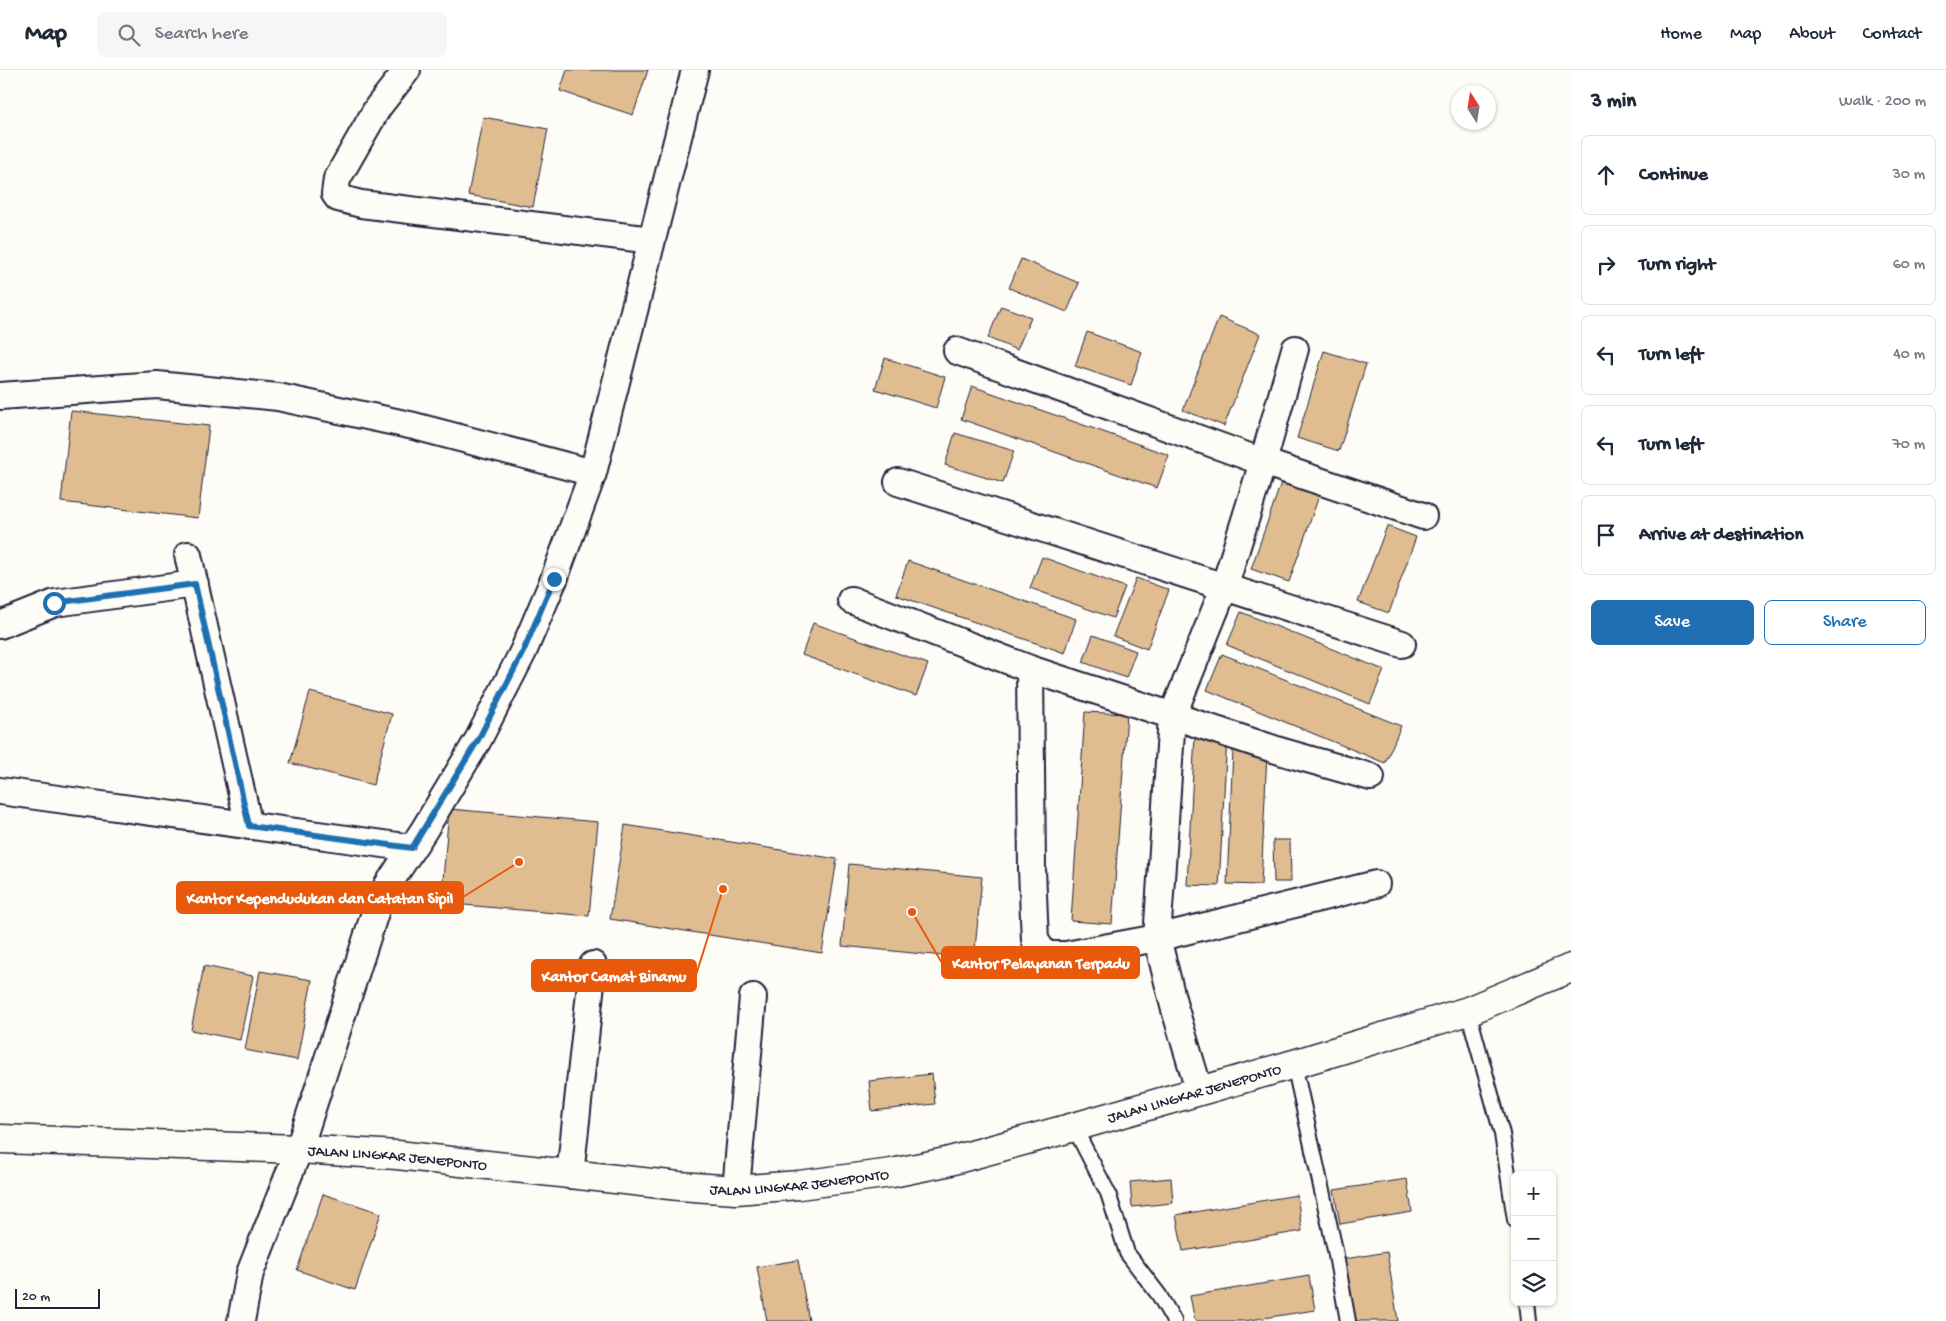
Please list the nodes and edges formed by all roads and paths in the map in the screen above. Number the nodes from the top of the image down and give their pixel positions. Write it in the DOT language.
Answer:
graph roads {
  1 [pos="407,70"];
  2 [pos="695,70"];
  3 [pos="652,240"];
  4 [pos="1295,349"];
  5 [pos="957,351"];
  6 [pos="0,396"];
  7 [pos="1263,462"];
  8 [pos="593,474"];
  9 [pos="898,482"];
  10 [pos="1423,516"];
  11 [pos="188,555"];
  12 [pos="195,584"];
  13 [pos="1224,588"];
  14 [pos="851,600"];
  15 [pos="0,625"];
  16 [pos="1402,644"];
  17 [pos="1030,670"];
  18 [pos="1172,717"];
  19 [pos="1371,777"];
  20 [pos="0,791"];
  21 [pos="249,826"];
  22 [pos="412,848"];
  23 [pos="1376,884"];
  24 [pos="1157,938"];
  25 [pos="593,966"];
  26 [pos="1571,968"];
  27 [pos="753,997"];
  28 [pos="1468,1010"];
  29 [pos="1294,1064"];
  30 [pos="1199,1090"];
  31 [pos="1074,1127"];
  32 [pos="0,1139"];
  33 [pos="299,1149"];
  34 [pos="570,1175"];
  35 [pos="736,1190"];
  36 [pos="1514,1216"];
  37 [pos="1528,1306"];
  38 [pos="241,1321"];
  39 [pos="1174,1321"];
  40 [pos="1348,1321"];
  41 [pos="1530,1321"];
  1 -- 3 [label="street"];
  2 -- 3 [label="street"];
  3 -- 8 [label="street"];
  4 -- 7 [label="street"];
  5 -- 7 [label="street"];
  6 -- 8 [label="street"];
  7 -- 10 [label="street"];
  7 -- 13 [label="street"];
  8 -- 22 [label="street"];
  9 -- 13 [label="street"];
  11 -- 12 [label="street"];
  12 -- 15 [label="street"];
  12 -- 21 [label="street"];
  13 -- 16 [label="street"];
  13 -- 18 [label="street"];
  14 -- 17 [label="street"];
  17 -- 18 [label="street"];
  17 -- 24 [label="street"];
  18 -- 19 [label="street"];
  18 -- 24 [label="street"];
  20 -- 21 [label="street"];
  21 -- 22 [label="street"];
  22 -- 33 [label="street"];
  23 -- 24 [label="street"];
  24 -- 30 [label="street"];
  25 -- 34 [label="street"];
  26 -- 28 [label="main road, JALAN LINGKAR JENEPONTO"];
  27 -- 35 [label="street"];
  28 -- 29 [label="main road, JALAN LINGKAR JENEPONTO"];
  28 -- 36 [label="lane"];
  29 -- 30 [label="main road, JALAN LINGKAR JENEPONTO"];
  29 -- 40 [label="lane"];
  30 -- 31 [label="main road, JALAN LINGKAR JENEPONTO"];
  31 -- 35 [label="main road, JALAN LINGKAR JENEPONTO"];
  31 -- 39 [label="lane"];
  32 -- 33 [label="main road, JALAN LINGKAR JENEPONTO"];
  33 -- 34 [label="main road, JALAN LINGKAR JENEPONTO"];
  33 -- 38 [label="street"];
  34 -- 35 [label="main road, JALAN LINGKAR JENEPONTO"];
  37 -- 41 [label="lane"];
}
